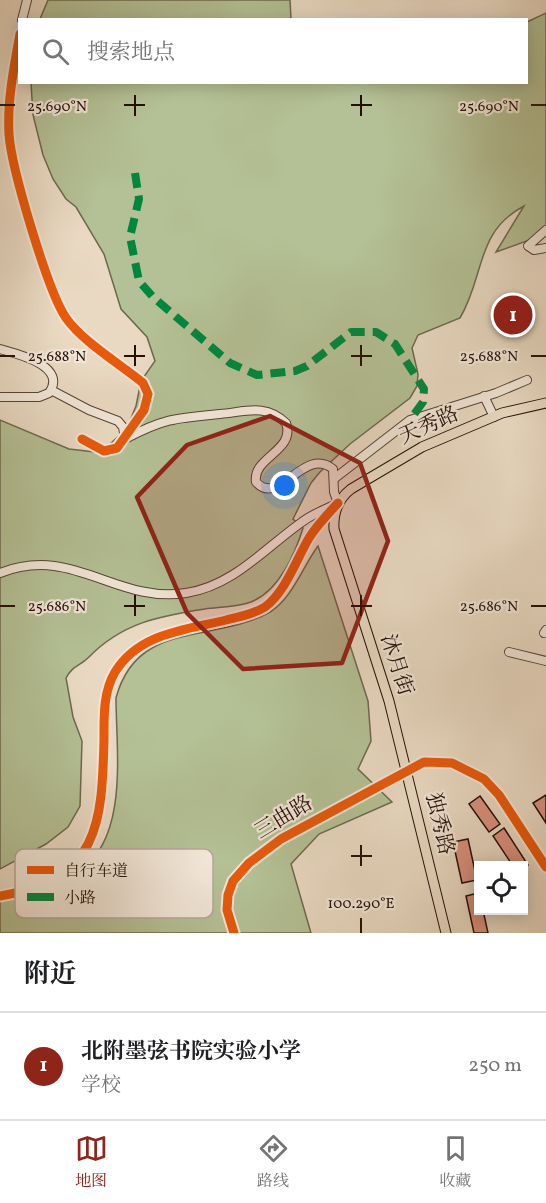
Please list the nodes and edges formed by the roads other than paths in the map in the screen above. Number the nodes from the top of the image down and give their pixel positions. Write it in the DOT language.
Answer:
graph roads {
  1 [pos="27,0"];
  2 [pos="22,18"];
  3 [pos="18,48"];
  4 [pos="546,230"];
  5 [pos="546,248"];
  6 [pos="0,349"];
  7 [pos="527,380"];
  8 [pos="51,390"];
  9 [pos="484,396"];
  10 [pos="0,397"];
  11 [pos="546,403"];
  12 [pos="494,417"];
  13 [pos="82,439"];
  14 [pos="125,439"];
  15 [pos="335,478"];
  16 [pos="338,503"];
  17 [pos="0,573"];
  18 [pos="509,652"];
  19 [pos="546,661"];
  20 [pos="408,769"];
  21 [pos="85,849"];
  22 [pos="546,867"];
  23 [pos="15,892"];
  24 [pos="0,896"];
  25 [pos="234,933"];
  26 [pos="446,933"];
  1 -- 2 [label="street"];
  3 -- 14 [label="street"];
  4 -- 5 [label="street"];
  6 -- 8 [label="street"];
  7 -- 9 [label="street"];
  8 -- 10 [label="street"];
  8 -- 14 [label="street"];
  9 -- 12 [label="street"];
  9 -- 15 [label="street"];
  11 -- 12 [label="main road, 天秀路"];
  12 -- 16 [label="main road, 天秀路"];
  13 -- 14 [label="street"];
  14 -- 15 [label="street"];
  15 -- 16 [label="street"];
  16 -- 17 [label="street"];
  16 -- 20 [label="main road, 沐月街"];
  16 -- 21 [label="street"];
  18 -- 19 [label="street"];
  20 -- 22 [label="street, 独秀路"];
  20 -- 25 [label="street, 三曲路"];
  20 -- 26 [label="main road, 独秀路"];
  23 -- 24 [label="street"];
}
